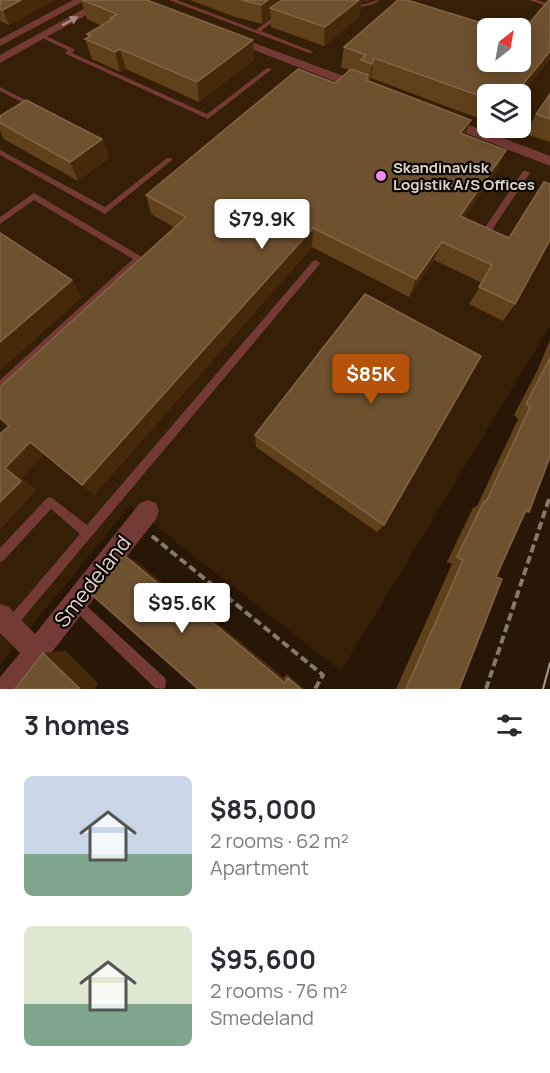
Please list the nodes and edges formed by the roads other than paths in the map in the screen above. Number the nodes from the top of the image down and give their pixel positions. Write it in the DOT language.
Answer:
graph roads {
  1 [pos="81,0"];
  2 [pos="108,0"];
  3 [pos="172,0"];
  4 [pos="342,0"];
  5 [pos="377,0"];
  6 [pos="531,0"];
  7 [pos="549,5"];
  8 [pos="287,10"];
  9 [pos="257,32"];
  10 [pos="223,34"];
  11 [pos="42,36"];
  12 [pos="0,43"];
  13 [pos="311,52"];
  14 [pos="0,59"];
  15 [pos="269,69"];
  16 [pos="0,89"];
  17 [pos="376,93"];
  18 [pos="40,109"];
  19 [pos="430,114"];
  20 [pos="0,152"];
  21 [pos="169,160"];
  22 [pos="550,161"];
  23 [pos="526,173"];
  24 [pos="0,221"];
  25 [pos="489,228"];
  26 [pos="316,263"];
  27 [pos="0,386"];
  28 [pos="142,517"];
  29 [pos="88,533"];
  30 [pos="0,556"];
  31 [pos="75,603"];
  32 [pos="5,621"];
  33 [pos="36,652"];
  34 [pos="160,683"];
  35 [pos="7,689"];
  1 -- 12 [label="street"];
  11 -- 2 [label="street, one-way"];
  3 -- 9 [label="lane"];
  4 -- 5 [label="lane"];
  6 -- 7 [label="lane"];
  8 -- 9 [label="lane"];
  9 -- 13 [label="lane"];
  10 -- 17 [label="street"];
  11 -- 14 [label="street"];
  11 -- 15 [label="lane"];
  16 -- 18 [label="lane"];
  19 -- 22 [label="street"];
  20 -- 21 [label="lane"];
  23 -- 25 [label="lane"];
  24 -- 27 [label="lane"];
  26 -- 29 [label="lane"];
  28 -- 31 [label="street, Smedeland"];
  29 -- 30 [label="lane"];
  29 -- 32 [label="lane"];
  31 -- 33 [label="street, Smedeland"];
  31 -- 34 [label="lane"];
  32 -- 33 [label="street"];
  33 -- 35 [label="street, Smedeland"];
}
